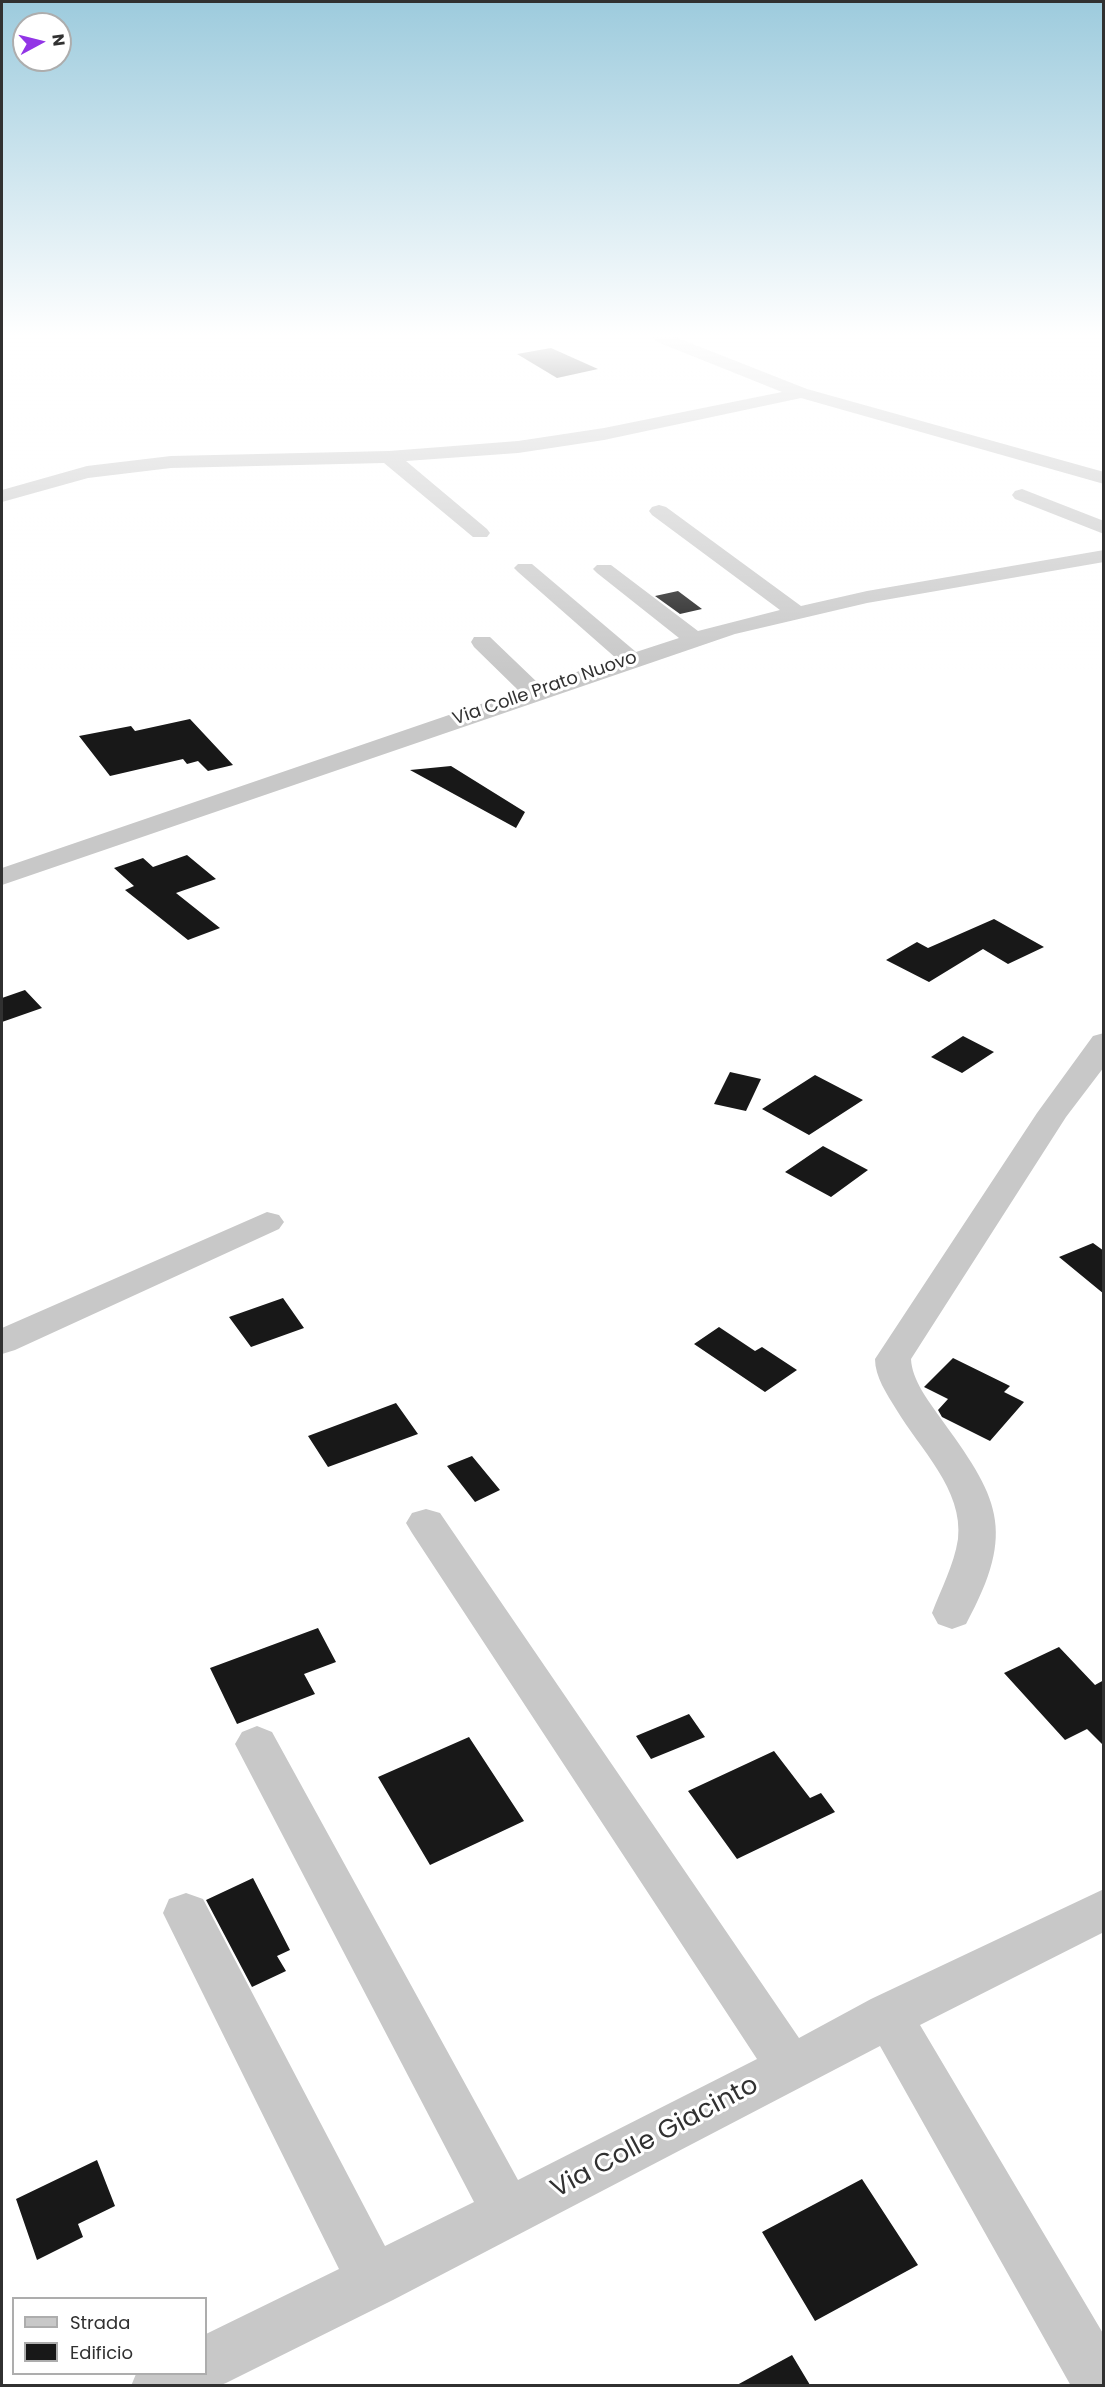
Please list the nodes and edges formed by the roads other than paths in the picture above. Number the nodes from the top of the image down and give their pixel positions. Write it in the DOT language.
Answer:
graph roads {
  1 [pos="485,448"];
  2 [pos="998,448"];
  3 [pos="389,457"];
  4 [pos="1104,478"];
  5 [pos="1022,495"];
  6 [pos="2,496"];
  7 [pos="659,511"];
  8 [pos="1104,528"];
  9 [pos="480,533"];
  10 [pos="1104,556"];
  11 [pos="525,568"];
  12 [pos="604,569"];
  13 [pos="796,612"];
  14 [pos="694,639"];
  15 [pos="482,642"];
  16 [pos="632,660"];
  17 [pos="534,693"];
  18 [pos="2,877"];
  19 [pos="1104,1042"];
  20 [pos="267,1222"];
  21 [pos="2,1342"];
  22 [pos="426,1523"];
  23 [pos="952,1613"];
  24 [pos="257,1744"];
  25 [pos="1104,1909"];
  26 [pos="186,1913"];
  27 [pos="888,2015"];
  28 [pos="790,2067"];
  29 [pos="508,2213"];
  30 [pos="374,2281"];
  31 [pos="207,2363"];
  32 [pos="180,2375"];
  33 [pos="159,2385"];
  34 [pos="1102,2385"];
  1 -- 3 [label="street"];
  2 -- 4 [label="street"];
  3 -- 6 [label="street"];
  3 -- 9 [label="street"];
  5 -- 8 [label="street"];
  7 -- 13 [label="street"];
  10 -- 13 [label="street, Via Colle Prato Nuovo"];
  11 -- 16 [label="street"];
  12 -- 14 [label="street"];
  13 -- 14 [label="street, Via Colle Prato Nuovo"];
  14 -- 16 [label="street, Via Colle Prato Nuovo"];
  15 -- 17 [label="street"];
  16 -- 17 [label="street, Via Colle Prato Nuovo"];
  17 -- 18 [label="street, Via Colle Prato Nuovo"];
  19 -- 23 [label="street"];
  20 -- 21 [label="street"];
  22 -- 28 [label="street"];
  24 -- 29 [label="street"];
  25 -- 27 [label="street, Via Colle Giacinto"];
  26 -- 30 [label="street"];
  27 -- 28 [label="street, Via Colle Giacinto"];
  27 -- 34 [label="street"];
  28 -- 29 [label="street, Via Colle Giacinto"];
  29 -- 30 [label="street, Via Colle Giacinto"];
  30 -- 31 [label="street, Via Colle Giacinto"];
  32 -- 33 [label="street"];
}
